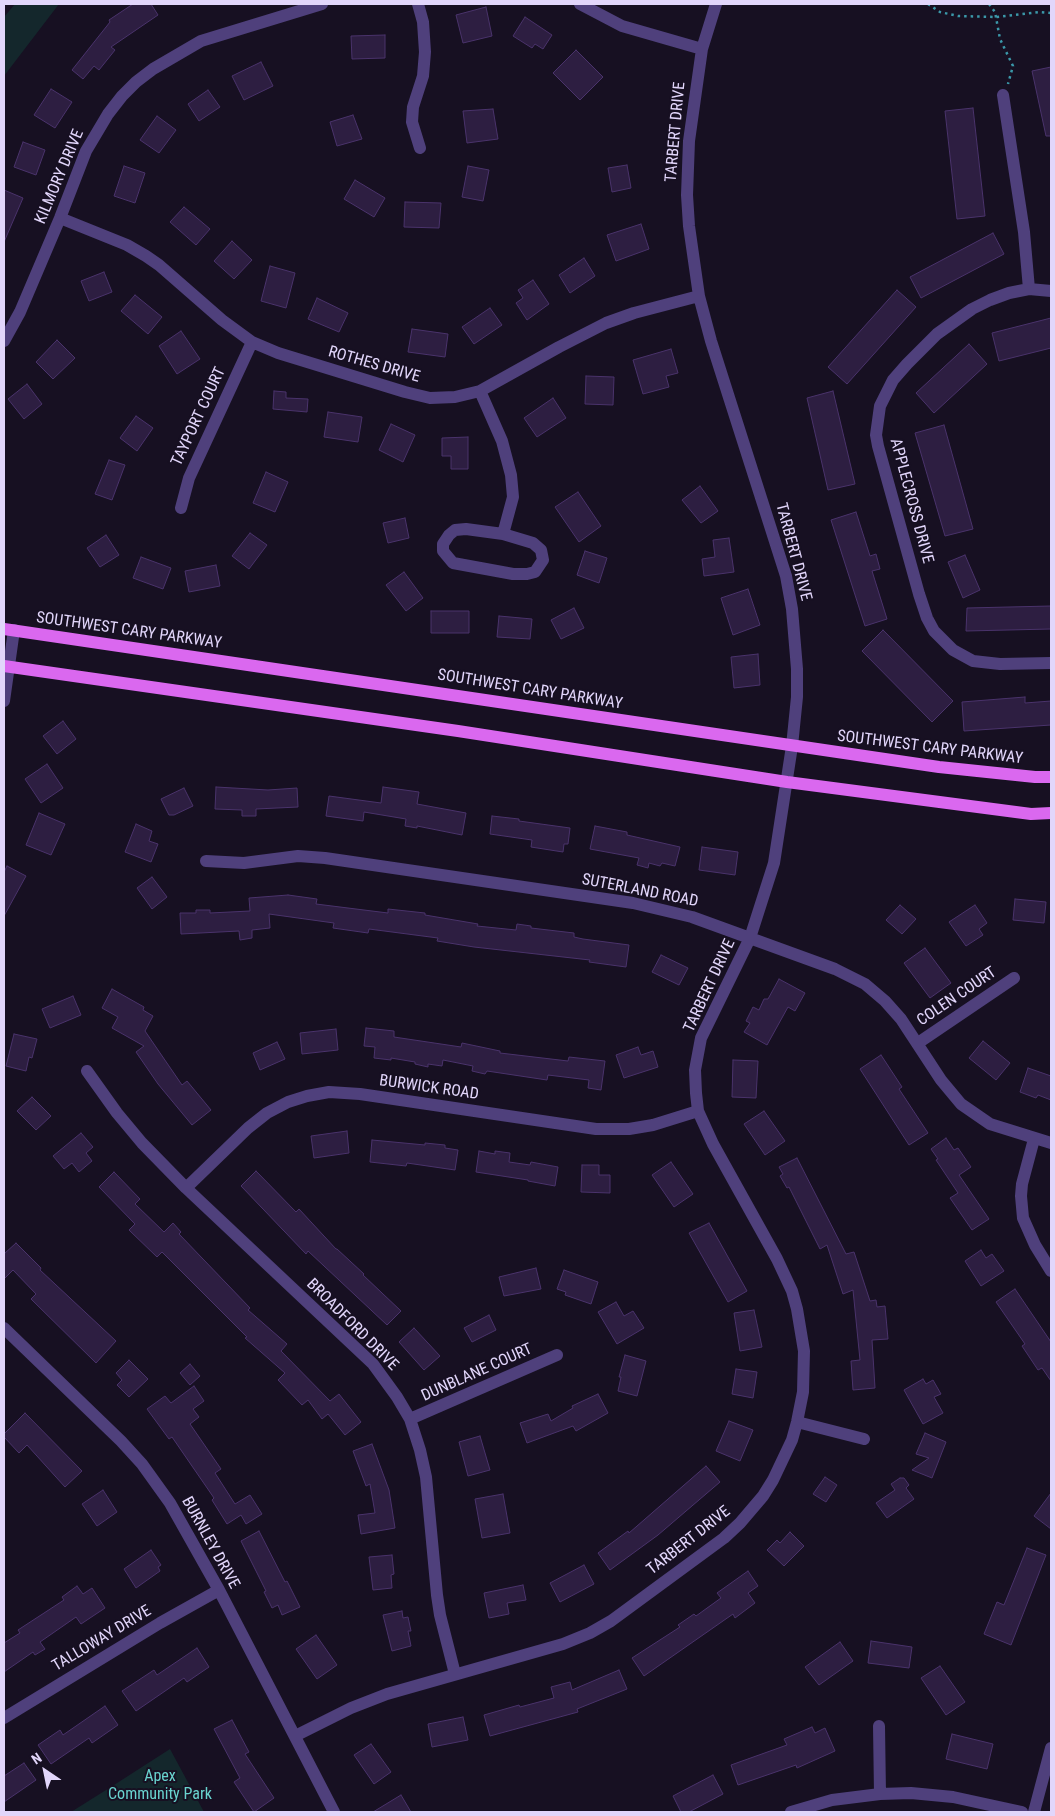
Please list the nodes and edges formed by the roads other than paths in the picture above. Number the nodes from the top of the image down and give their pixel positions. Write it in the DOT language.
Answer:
graph roads {
  1 [pos="322,4"];
  2 [pos="418,4"];
  3 [pos="580,4"];
  4 [pos="716,4"];
  5 [pos="702,49"];
  6 [pos="1005,91"];
  7 [pos="420,148"];
  8 [pos="60,218"];
  9 [pos="1029,289"];
  10 [pos="1051,291"];
  11 [pos="699,296"];
  12 [pos="4,341"];
  13 [pos="252,342"];
  14 [pos="480,391"];
  15 [pos="181,508"];
  16 [pos="503,534"];
  17 [pos="9,630"];
  18 [pos="1051,662"];
  19 [pos="6,667"];
  20 [pos="4,701"];
  21 [pos="792,746"];
  22 [pos="1051,777"];
  23 [pos="787,782"];
  24 [pos="1051,813"];
  25 [pos="206,860"];
  26 [pos="750,938"];
  27 [pos="1014,978"];
  28 [pos="918,1043"];
  29 [pos="87,1071"];
  30 [pos="698,1111"];
  31 [pos="1034,1139"];
  32 [pos="1051,1143"];
  33 [pos="186,1188"];
  34 [pos="1051,1271"];
  35 [pos="4,1328"];
  36 [pos="557,1356"];
  37 [pos="410,1420"];
  38 [pos="797,1422"];
  39 [pos="864,1439"];
  40 [pos="219,1590"];
  41 [pos="455,1674"];
  42 [pos="4,1718"];
  43 [pos="880,1726"];
  44 [pos="295,1736"];
  45 [pos="1051,1748"];
  46 [pos="880,1794"];
  47 [pos="334,1812"];
  48 [pos="791,1812"];
  49 [pos="1022,1812"];
  50 [pos="1034,1812"];
  1 -- 8 [label="street, KILMORY DRIVE"];
  2 -- 7 [label="street"];
  3 -- 5 [label="street"];
  4 -- 5 [label="street, TARBERT DRIVE"];
  5 -- 11 [label="street, TARBERT DRIVE"];
  6 -- 9 [label="street"];
  8 -- 12 [label="street, KILMORY DRIVE"];
  8 -- 13 [label="street, ROTHES DRIVE"];
  9 -- 10 [label="street, APPLECROSS DRIVE"];
  9 -- 18 [label="street, APPLECROSS DRIVE"];
  11 -- 14 [label="street, ROTHES DRIVE"];
  11 -- 21 [label="street, TARBERT DRIVE"];
  13 -- 14 [label="street, ROTHES DRIVE"];
  13 -- 15 [label="street, TAYPORT COURT"];
  14 -- 16 [label="street"];
  16 -- 16 [label="street"];
  17 -- 19 [label="street"];
  17 -- 21 [label="main road, SOUTHWEST CARY PARKWAY"];
  19 -- 20 [label="street"];
  19 -- 23 [label="main road"];
  21 -- 22 [label="main road, SOUTHWEST CARY PARKWAY"];
  21 -- 23 [label="street, TARBERT DRIVE"];
  23 -- 24 [label="main road"];
  23 -- 26 [label="street, TARBERT DRIVE"];
  25 -- 26 [label="street, SUTERLAND ROAD"];
  26 -- 28 [label="street, SUTERLAND ROAD"];
  26 -- 30 [label="street, TARBERT DRIVE"];
  27 -- 28 [label="street, COLEN COURT"];
  28 -- 31 [label="street, SUTERLAND ROAD"];
  29 -- 33 [label="street, BROADFORD DRIVE"];
  30 -- 33 [label="street, BURWICK ROAD"];
  30 -- 38 [label="street, TARBERT DRIVE"];
  31 -- 32 [label="street, SUTERLAND ROAD"];
  31 -- 34 [label="street"];
  33 -- 37 [label="street, BROADFORD DRIVE"];
  35 -- 40 [label="street, BURNLEY DRIVE"];
  36 -- 37 [label="street, DUNBLANE COURT"];
  37 -- 41 [label="street, BROADFORD DRIVE"];
  38 -- 39 [label="street"];
  38 -- 41 [label="street, TARBERT DRIVE"];
  40 -- 42 [label="street, TALLOWAY DRIVE"];
  40 -- 44 [label="street, BURNLEY DRIVE"];
  41 -- 44 [label="street, TARBERT DRIVE"];
  43 -- 46 [label="street"];
  44 -- 47 [label="street, BURNLEY DRIVE"];
  45 -- 50 [label="street"];
  46 -- 48 [label="street"];
  46 -- 49 [label="street"];
}
